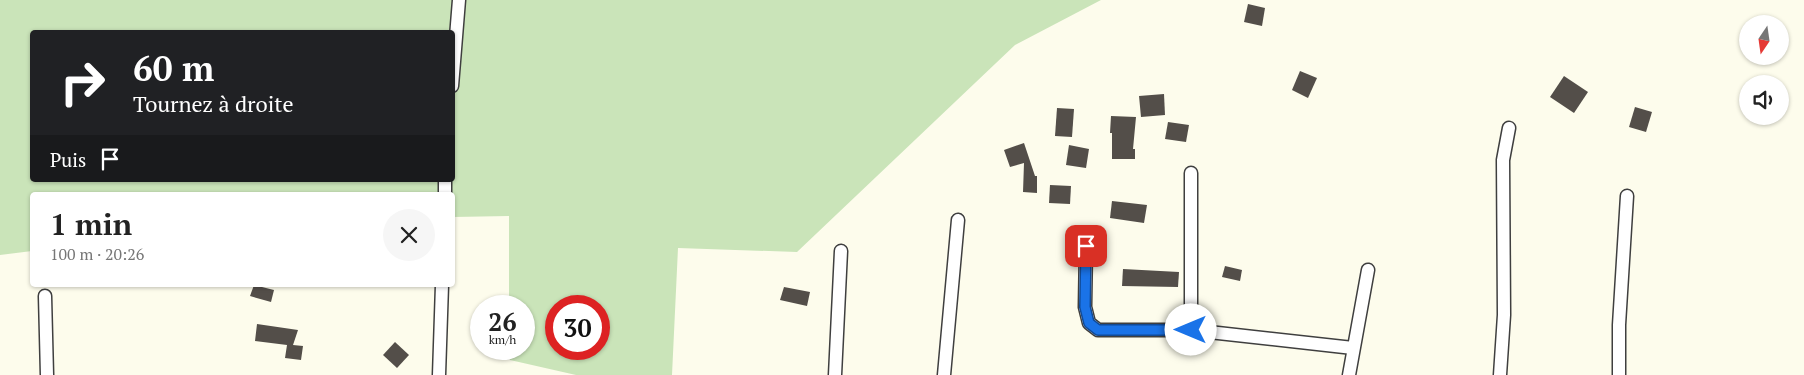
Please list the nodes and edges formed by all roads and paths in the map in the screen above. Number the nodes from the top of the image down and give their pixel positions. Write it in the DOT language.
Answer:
graph roads {
  1 [pos="459,0"];
  2 [pos="455,49"];
  3 [pos="1509,128"];
  4 [pos="1192,173"];
  5 [pos="1627,196"];
  6 [pos="958,220"];
  7 [pos="1086,246"];
  8 [pos="841,251"];
  9 [pos="1368,270"];
  10 [pos="442,287"];
  11 [pos="45,296"];
  12 [pos="1191,330"];
  13 [pos="1353,348"];
  14 [pos="47,375"];
  15 [pos="439,375"];
  16 [pos="835,375"];
  17 [pos="944,375"];
  18 [pos="1349,375"];
  19 [pos="1500,375"];
  20 [pos="1620,375"];
  1 -- 2 [label="street"];
  3 -- 19 [label="street"];
  4 -- 12 [label="street"];
  5 -- 20 [label="street"];
  6 -- 17 [label="street"];
  7 -- 12 [label="street"];
  8 -- 16 [label="street"];
  9 -- 13 [label="street"];
  10 -- 15 [label="street"];
  11 -- 14 [label="street"];
  12 -- 13 [label="street"];
  13 -- 18 [label="street"];
}
